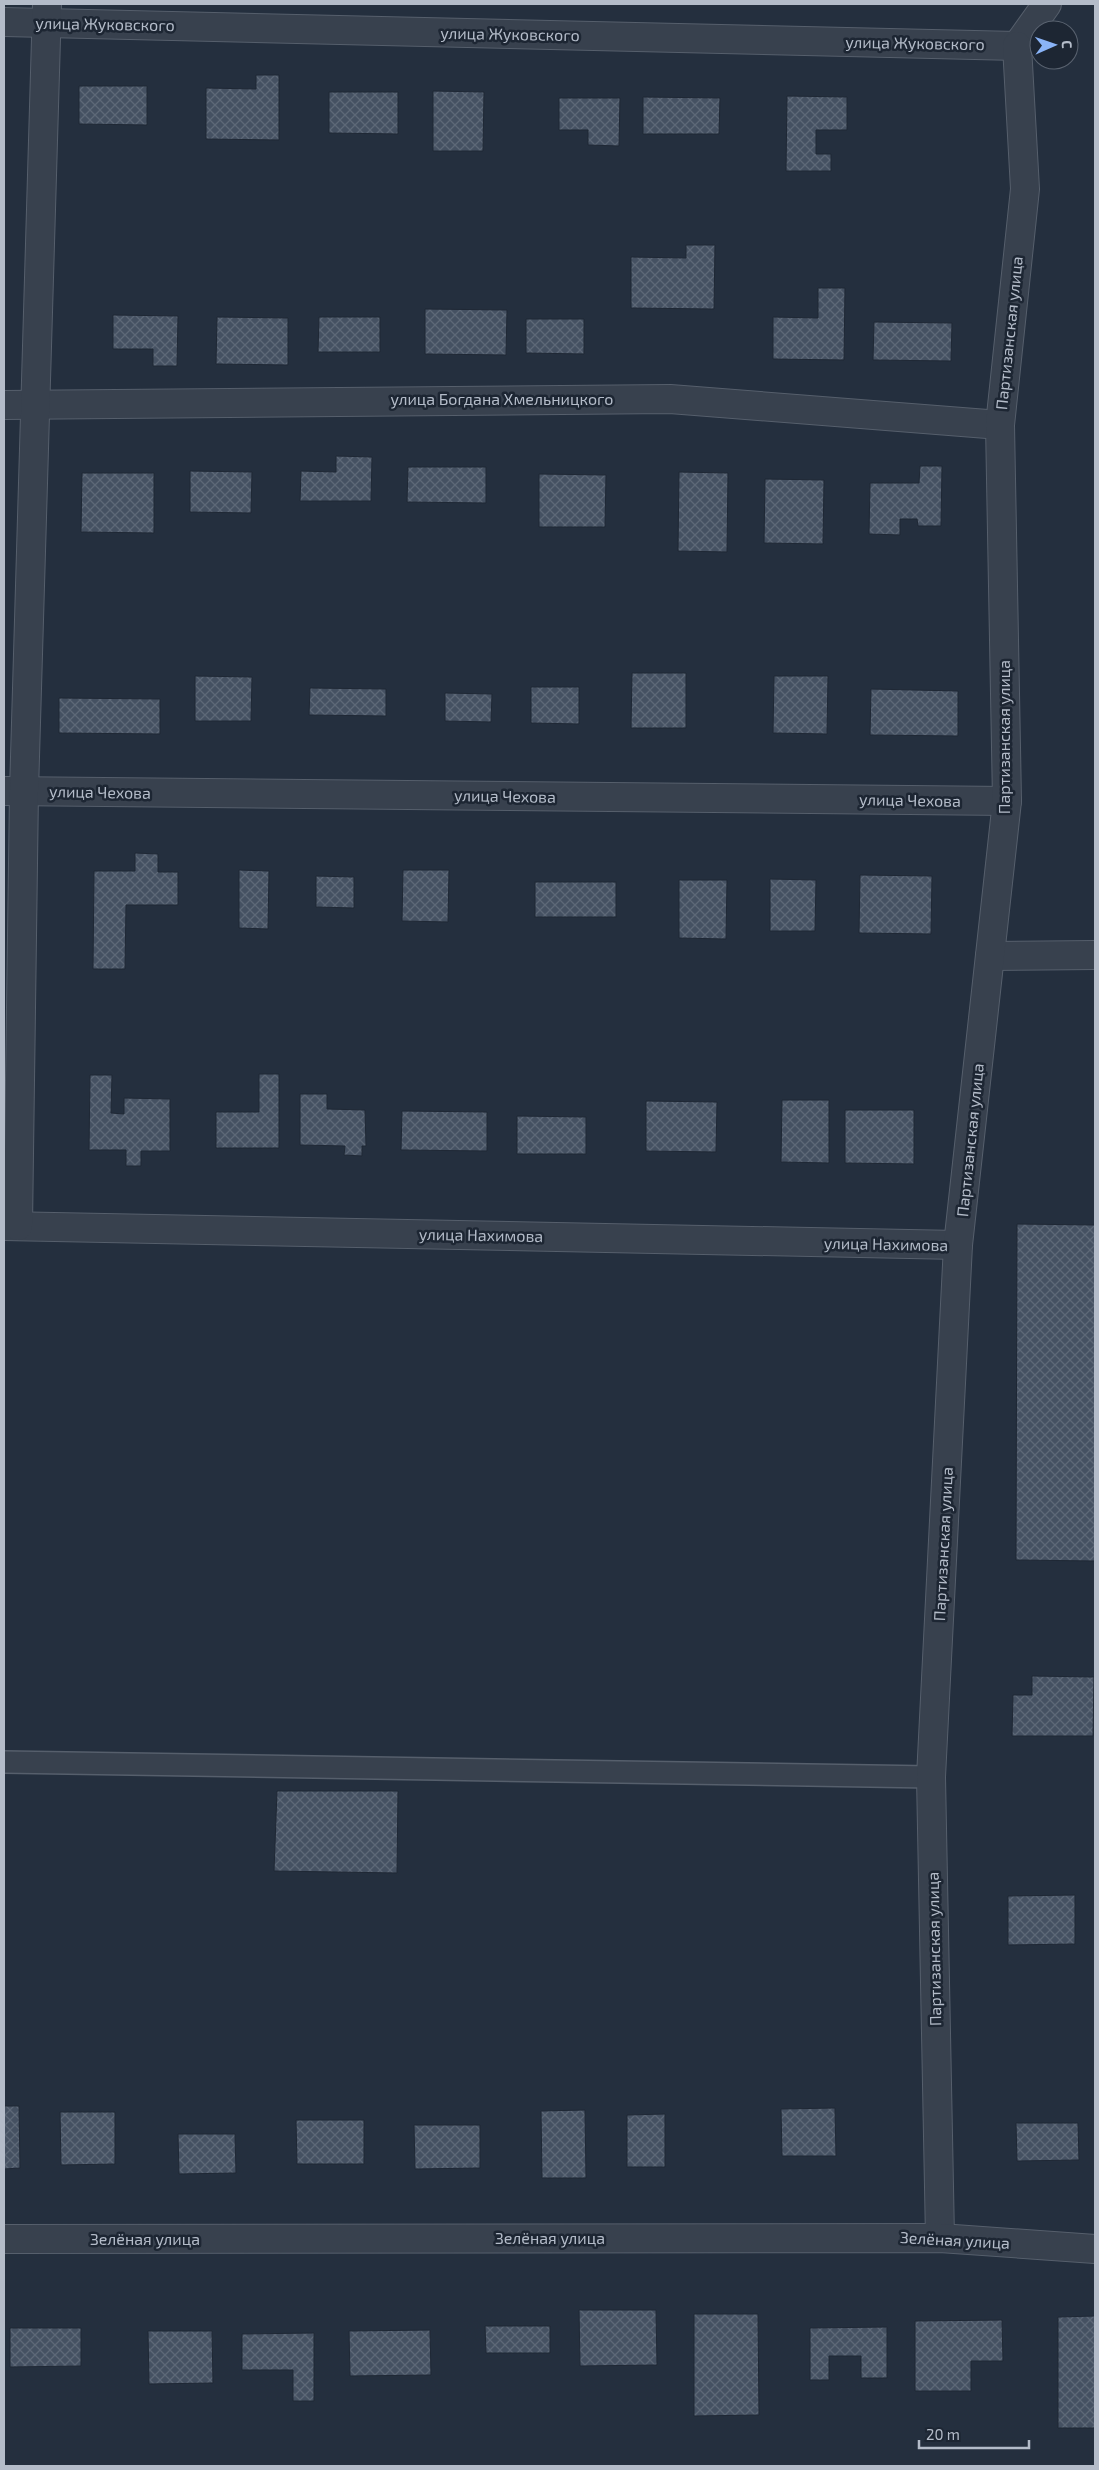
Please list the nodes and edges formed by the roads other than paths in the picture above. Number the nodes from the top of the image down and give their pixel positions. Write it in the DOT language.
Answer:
graph roads {
  1 [pos="1048,4"];
  2 [pos="46,13"];
  3 [pos="4,22"];
  4 [pos="1017,46"];
  5 [pos="4,405"];
  6 [pos="36,405"];
  7 [pos="1000,425"];
  8 [pos="14,791"];
  9 [pos="1007,801"];
  10 [pos="1095,955"];
  11 [pos="990,956"];
  12 [pos="11,1226"];
  13 [pos="958,1245"];
  14 [pos="4,1762"];
  15 [pos="931,1777"];
  16 [pos="940,2238"];
  17 [pos="4,2239"];
  18 [pos="1095,2249"];
  1 -- 4 [label="street"];
  2 -- 3 [label="street, улица Жуковского"];
  2 -- 4 [label="street, улица Жуковского"];
  2 -- 6 [label="street"];
  4 -- 7 [label="street, Партизанская улица"];
  5 -- 6 [label="street, улица Богдана Хмельницкого"];
  6 -- 7 [label="street, улица Богдана Хмельницкого"];
  6 -- 8 [label="street"];
  7 -- 9 [label="street, Партизанская улица"];
  8 -- 9 [label="street, улица Чехова"];
  8 -- 12 [label="street"];
  9 -- 11 [label="street, Партизанская улица"];
  10 -- 11 [label="street"];
  11 -- 13 [label="street, Партизанская улица"];
  12 -- 13 [label="street, улица Нахимова"];
  13 -- 15 [label="street, Партизанская улица"];
  14 -- 15 [label="lane"];
  15 -- 16 [label="street, Партизанская улица"];
  16 -- 17 [label="street, Зелёная улица"];
  16 -- 18 [label="street, Зелёная улица"];
}
